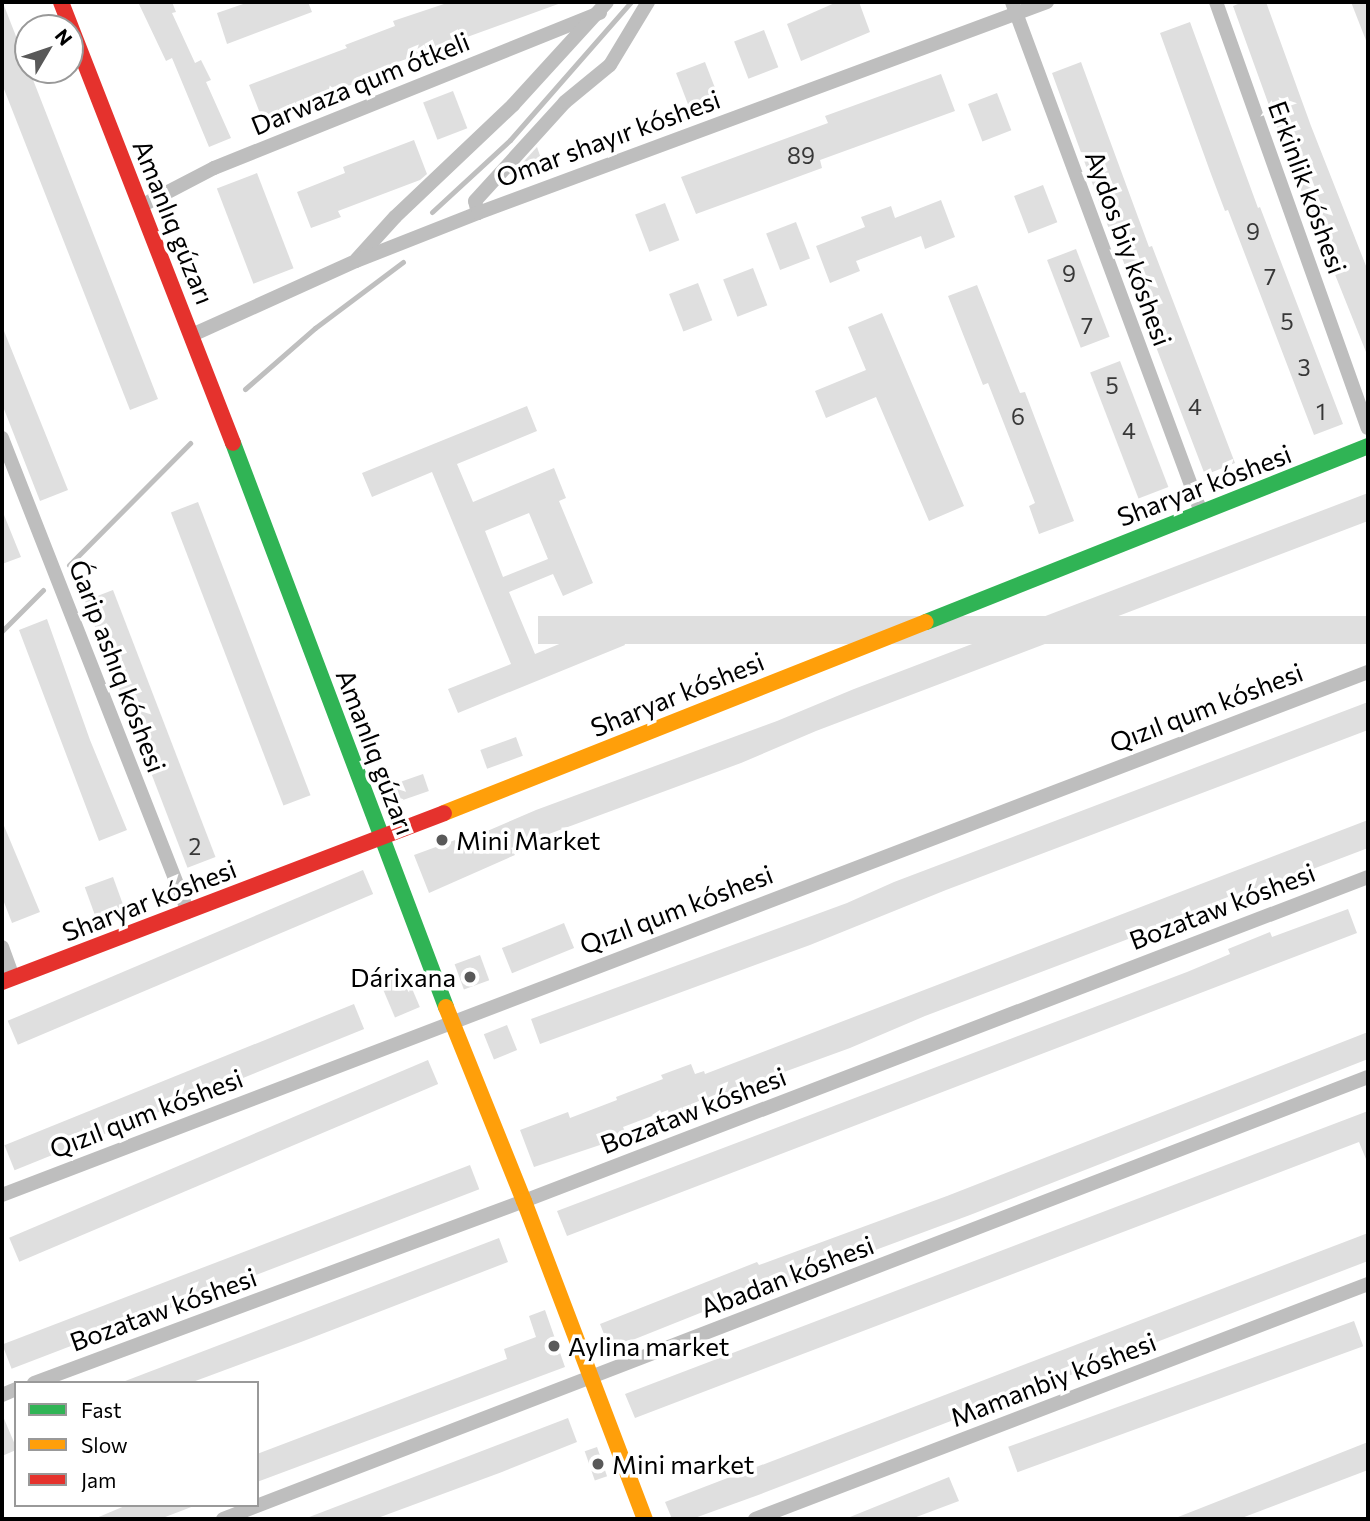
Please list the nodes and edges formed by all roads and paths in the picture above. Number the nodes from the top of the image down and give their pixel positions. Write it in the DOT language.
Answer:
graph roads {
  1 [pos="61,2"];
  2 [pos="648,2"];
  3 [pos="1047,2"];
  4 [pos="1216,2"];
  5 [pos="1014,7"];
  6 [pos="604,8"];
  7 [pos="141,206"];
  8 [pos="478,213"];
  9 [pos="356,261"];
  10 [pos="192,335"];
  11 [pos="1368,428"];
  12 [pos="2,438"];
  13 [pos="1368,446"];
  14 [pos="1201,512"];
  15 [pos="1368,672"];
  16 [pos="382,837"];
  17 [pos="1368,877"];
  18 [pos="188,912"];
  19 [pos="2,947"];
  20 [pos="7,980"];
  21 [pos="451,1021"];
  22 [pos="1368,1077"];
  23 [pos="2,1195"];
  24 [pos="524,1201"];
  25 [pos="1368,1284"];
  26 [pos="590,1378"];
  27 [pos="39,1381"];
  28 [pos="259,1505"];
  29 [pos="254,1507"];
  30 [pos="223,1519"];
  31 [pos="645,1519"];
  32 [pos="755,1519"];
  1 -- 7 [label="street, Amanlıq gúzarı"];
  2 -- 8 [label="street"];
  3 -- 5 [label="street, Omar shayır kóshesi"];
  4 -- 11 [label="street, Erkinlik kóshesi"];
  5 -- 8 [label="street, Omar shayır kóshesi"];
  5 -- 14 [label="street, Aydos biy kóshesi"];
  6 -- 7 [label="street, Darwaza qum ótkeli"];
  6 -- 9 [label="street"];
  7 -- 10 [label="street, Amanlıq gúzarı"];
  8 -- 9 [label="street, Omar shayır kóshesi"];
  9 -- 10 [label="street, Omar shayır kóshesi"];
  10 -- 16 [label="street, Amanlıq gúzarı"];
  12 -- 18 [label="street, Ǵarip ashıq kóshesi"];
  13 -- 14 [label="street, Sharyar kóshesi"];
  14 -- 16 [label="street, Sharyar kóshesi"];
  15 -- 21 [label="street, Qızıl qum kóshesi"];
  16 -- 18 [label="street, Sharyar kóshesi"];
  16 -- 21 [label="street, Amanlıq gúzarı"];
  17 -- 24 [label="street, Bozataw kóshesi"];
  18 -- 20 [label="street, Sharyar kóshesi"];
  19 -- 20 [label="street"];
  21 -- 23 [label="street, Qızıl qum kóshesi"];
  21 -- 24 [label="street, Amanlıq gúzarı"];
  22 -- 26 [label="street, Abadan kóshesi"];
  24 -- 26 [label="street, Amanlıq gúzarı"];
  24 -- 27 [label="street, Bozataw kóshesi"];
  25 -- 32 [label="street, Mamanbiy kóshesi"];
  26 -- 28 [label="street, Abadan kóshesi"];
  26 -- 31 [label="street, Amanlıq gúzarı"];
  29 -- 30 [label="street, Abadan kóshesi"];
}
